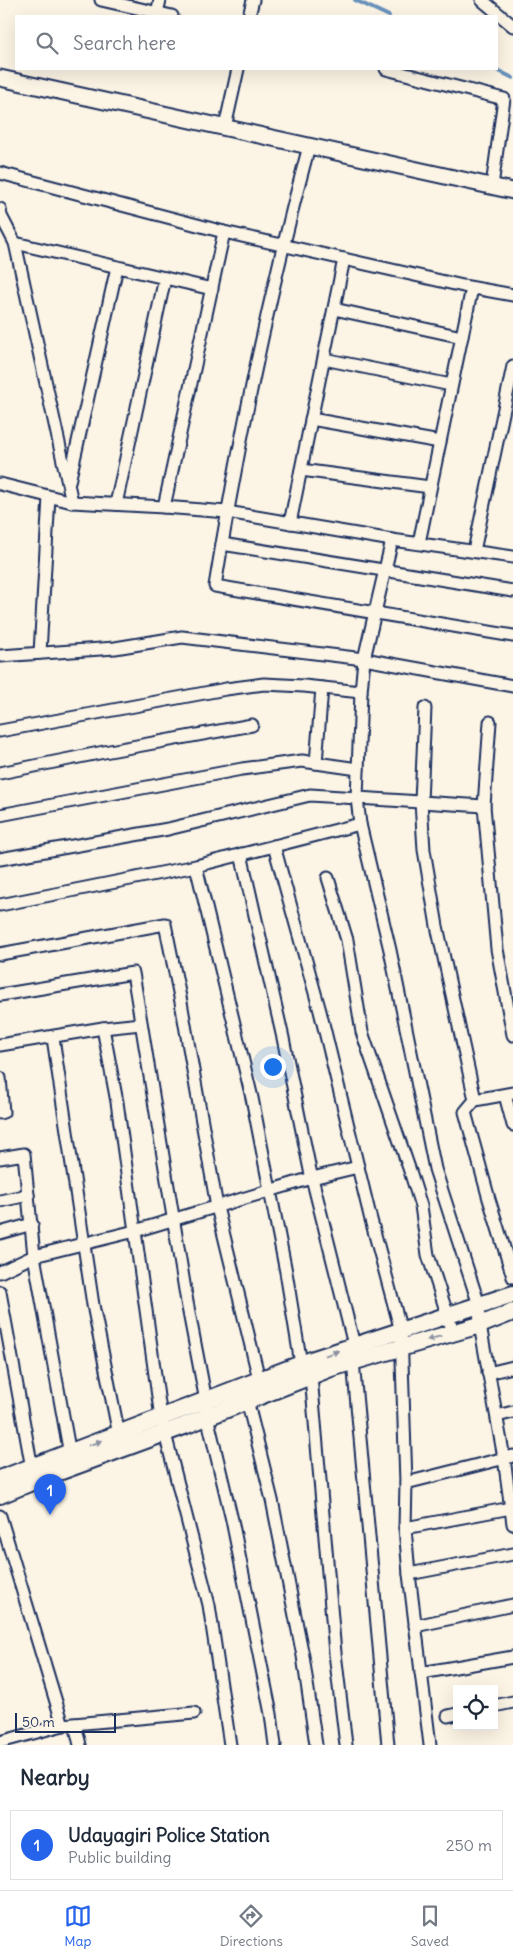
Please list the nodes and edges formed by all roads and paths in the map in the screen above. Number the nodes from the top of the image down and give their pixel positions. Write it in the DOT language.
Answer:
graph roads {
  1 [pos="101,0"];
  2 [pos="160,0"];
  3 [pos="253,0"];
  4 [pos="482,0"];
  5 [pos="157,13"];
  6 [pos="167,15"];
  7 [pos="249,15"];
  8 [pos="513,26"];
  9 [pos="238,70"];
  10 [pos="390,70"];
  11 [pos="0,78"];
  12 [pos="225,127"];
  13 [pos="309,146"];
  14 [pos="0,173"];
  15 [pos="492,186"];
  16 [pos="513,191"];
  17 [pos="0,209"];
  18 [pos="2,222"];
  19 [pos="224,232"];
  20 [pos="15,243"];
  21 [pos="282,245"];
  22 [pos="344,259"];
  23 [pos="117,267"];
  24 [pos="165,278"];
  25 [pos="472,288"];
  26 [pos="212,289"];
  27 [pos="513,295"];
  28 [pos="334,309"];
  29 [pos="462,337"];
  30 [pos="324,359"];
  31 [pos="513,366"];
  32 [pos="452,385"];
  33 [pos="311,419"];
  34 [pos="440,442"];
  35 [pos="301,470"];
  36 [pos="0,484"];
  37 [pos="68,486"];
  38 [pos="430,487"];
  39 [pos="49,496"];
  40 [pos="72,502"];
  41 [pos="116,504"];
  42 [pos="164,507"];
  43 [pos="227,512"];
  44 [pos="290,523"];
  45 [pos="392,540"];
  46 [pos="419,543"];
  47 [pos="222,544"];
  48 [pos="474,551"];
  49 [pos="513,557"];
  50 [pos="385,569"];
  51 [pos="513,592"];
  52 [pos="375,613"];
  53 [pos="513,636"];
  54 [pos="40,653"];
  55 [pos="1,654"];
  56 [pos="364,659"];
  57 [pos="513,686"];
  58 [pos="322,688"];
  59 [pos="361,692"];
  60 [pos="425,708"];
  61 [pos="490,722"];
  62 [pos="252,725"];
  63 [pos="0,732"];
  64 [pos="316,763"];
  65 [pos="358,769"];
  66 [pos="0,773"];
  67 [pos="357,798"];
  68 [pos="421,802"];
  69 [pos="484,806"];
  70 [pos="0,815"];
  71 [pos="360,824"];
  72 [pos="274,846"];
  73 [pos="241,854"];
  74 [pos="0,859"];
  75 [pos="196,866"];
  76 [pos="328,878"];
  77 [pos="0,905"];
  78 [pos="0,954"];
  79 [pos="0,995"];
  80 [pos="141,1024"];
  81 [pos="103,1028"];
  82 [pos="513,1035"];
  83 [pos="53,1038"];
  84 [pos="0,1045"];
  85 [pos="0,1078"];
  86 [pos="509,1094"];
  87 [pos="475,1100"];
  88 [pos="0,1113"];
  89 [pos="513,1125"];
  90 [pos="0,1158"];
  91 [pos="358,1167"];
  92 [pos="312,1178"];
  93 [pos="270,1191"];
  94 [pos="28,1195"];
  95 [pos="0,1201"];
  96 [pos="217,1207"];
  97 [pos="174,1220"];
  98 [pos="32,1224"];
  99 [pos="135,1231"];
  100 [pos="0,1233"];
  101 [pos="84,1244"];
  102 [pos="34,1256"];
  103 [pos="0,1272"];
  104 [pos="513,1277"];
  105 [pos="0,1292"];
  106 [pos="513,1294"];
  107 [pos="479,1305"];
  108 [pos="513,1312"];
  109 [pos="447,1316"];
  110 [pos="480,1325"];
  111 [pos="454,1332"];
  112 [pos="401,1339"];
  113 [pos="354,1353"];
  114 [pos="513,1367"];
  115 [pos="306,1370"];
  116 [pos="488,1373"];
  117 [pos="262,1387"];
  118 [pos="245,1394"];
  119 [pos="207,1409"];
  120 [pos="513,1412"];
  121 [pos="497,1416"];
  122 [pos="163,1425"];
  123 [pos="120,1441"];
  124 [pos="509,1457"];
  125 [pos="71,1460"];
  126 [pos="32,1474"];
  127 [pos="0,1480"];
  128 [pos="406,1483"];
  129 [pos="0,1495"];
  130 [pos="511,1504"];
  131 [pos="0,1516"];
  132 [pos="513,1524"];
  133 [pos="405,1528"];
  134 [pos="513,1554"];
  135 [pos="408,1574"];
  136 [pos="513,1605"];
  137 [pos="415,1626"];
  138 [pos="513,1657"];
  139 [pos="421,1673"];
  140 [pos="513,1702"];
  141 [pos="498,1705"];
  142 [pos="194,1712"];
  143 [pos="75,1724"];
  144 [pos="63,1725"];
  145 [pos="0,1742"];
  146 [pos="80,1745"];
  147 [pos="230,1745"];
  148 [pos="275,1745"];
  149 [pos="316,1745"];
  150 [pos="346,1745"];
  151 [pos="388,1745"];
  152 [pos="430,1745"];
  1 -- 5 [label="street"];
  2 -- 5 [label="street"];
  3 -- 7 [label="street"];
  4 -- 8 [label="street"];
  5 -- 6 [label="street"];
  9 -- 12 [label="street"];
  10 -- 15 [label="street"];
  11 -- 12 [label="street"];
  12 -- 13 [label="street"];
  13 -- 15 [label="street"];
  13 -- 21 [label="street"];
  14 -- 19 [label="street"];
  15 -- 16 [label="street"];
  17 -- 18 [label="street"];
  18 -- 20 [label="street"];
  19 -- 21 [label="street"];
  19 -- 26 [label="street"];
  20 -- 23 [label="street"];
  20 -- 37 [label="street"];
  21 -- 22 [label="street"];
  21 -- 43 [label="street"];
  22 -- 25 [label="street"];
  22 -- 28 [label="street"];
  23 -- 24 [label="street"];
  23 -- 37 [label="street"];
  24 -- 26 [label="street"];
  24 -- 41 [label="street"];
  25 -- 27 [label="street"];
  25 -- 29 [label="street"];
  26 -- 42 [label="street"];
  28 -- 29 [label="street"];
  28 -- 30 [label="street"];
  29 -- 32 [label="street"];
  30 -- 32 [label="street"];
  30 -- 33 [label="street"];
  31 -- 48 [label="street"];
  32 -- 34 [label="street"];
  33 -- 34 [label="street"];
  33 -- 35 [label="street"];
  34 -- 38 [label="street"];
  35 -- 38 [label="street"];
  35 -- 44 [label="street"];
  36 -- 39 [label="street"];
  37 -- 40 [label="street"];
  38 -- 46 [label="street"];
  39 -- 40 [label="street"];
  39 -- 54 [label="street"];
  40 -- 41 [label="street"];
  41 -- 42 [label="street"];
  42 -- 43 [label="street"];
  43 -- 44 [label="street"];
  43 -- 47 [label="street"];
  44 -- 45 [label="street"];
  45 -- 46 [label="street"];
  45 -- 50 [label="street"];
  46 -- 48 [label="street"];
  47 -- 50 [label="street"];
  47 -- 52 [label="street"];
  48 -- 49 [label="street"];
  50 -- 51 [label="street"];
  50 -- 52 [label="street"];
  52 -- 53 [label="street"];
  52 -- 56 [label="street"];
  54 -- 55 [label="street"];
  54 -- 56 [label="street"];
  56 -- 57 [label="street"];
  56 -- 59 [label="street"];
  58 -- 59 [label="street"];
  58 -- 63 [label="street"];
  58 -- 64 [label="street"];
  59 -- 65 [label="street"];
  60 -- 68 [label="street"];
  61 -- 69 [label="street"];
  62 -- 66 [label="street"];
  64 -- 65 [label="street"];
  64 -- 70 [label="street"];
  65 -- 67 [label="street"];
  67 -- 68 [label="street"];
  67 -- 71 [label="street"];
  67 -- 74 [label="street"];
  68 -- 69 [label="street"];
  68 -- 87 [label="street"];
  69 -- 82 [label="street"];
  71 -- 72 [label="street"];
  71 -- 107 [label="street"];
  72 -- 73 [label="street"];
  72 -- 91 [label="street"];
  73 -- 75 [label="street"];
  73 -- 92 [label="street"];
  75 -- 77 [label="street"];
  75 -- 93 [label="street"];
  76 -- 109 [label="street"];
  78 -- 96 [label="street"];
  79 -- 80 [label="street"];
  80 -- 81 [label="street"];
  80 -- 97 [label="street"];
  81 -- 83 [label="street"];
  81 -- 99 [label="street"];
  83 -- 84 [label="street"];
  83 -- 101 [label="street"];
  85 -- 88 [label="street"];
  86 -- 87 [label="street"];
  86 -- 89 [label="street"];
  87 -- 104 [label="street"];
  90 -- 94 [label="street"];
  91 -- 92 [label="street"];
  91 -- 112 [label="street"];
  92 -- 93 [label="street"];
  92 -- 113 [label="street"];
  93 -- 96 [label="street"];
  93 -- 115 [label="street"];
  94 -- 95 [label="street"];
  94 -- 98 [label="street"];
  96 -- 97 [label="street"];
  96 -- 117 [label="street"];
  97 -- 99 [label="street"];
  97 -- 119 [label="street"];
  98 -- 100 [label="street"];
  98 -- 102 [label="street"];
  99 -- 101 [label="street"];
  99 -- 122 [label="street"];
  101 -- 102 [label="street"];
  101 -- 123 [label="street"];
  102 -- 103 [label="street"];
  102 -- 125 [label="street"];
  105 -- 126 [label="street"];
  106 -- 107 [label="main road"];
  107 -- 109 [label="main road"];
  107 -- 110 [label="street"];
  108 -- 110 [label="main road"];
  109 -- 111 [label="street"];
  109 -- 112 [label="main road"];
  110 -- 111 [label="main road"];
  110 -- 116 [label="street"];
  111 -- 112 [label="main road, one-way"];
  112 -- 113 [label="main road"];
  112 -- 128 [label="street"];
  113 -- 115 [label="main road"];
  113 -- 151 [label="street"];
  114 -- 116 [label="street"];
  115 -- 117 [label="main road"];
  115 -- 150 [label="street"];
  116 -- 121 [label="street"];
  117 -- 118 [label="main road"];
  118 -- 119 [label="main road"];
  118 -- 149 [label="street"];
  119 -- 122 [label="main road"];
  119 -- 148 [label="street"];
  120 -- 121 [label="street"];
  121 -- 124 [label="street"];
  122 -- 123 [label="main road"];
  122 -- 147 [label="street"];
  123 -- 125 [label="main road"];
  124 -- 128 [label="street"];
  124 -- 130 [label="street"];
  125 -- 126 [label="main road"];
  126 -- 127 [label="main road"];
  126 -- 129 [label="main road"];
  128 -- 133 [label="street"];
  130 -- 132 [label="street"];
  130 -- 133 [label="street"];
  131 -- 144 [label="street"];
  133 -- 135 [label="street"];
  134 -- 135 [label="street"];
  135 -- 137 [label="street"];
  136 -- 137 [label="street"];
  137 -- 139 [label="street"];
  138 -- 139 [label="street"];
  139 -- 152 [label="street"];
  140 -- 141 [label="street"];
  142 -- 143 [label="street"];
  143 -- 144 [label="street"];
  143 -- 146 [label="street"];
  144 -- 145 [label="street"];
}
